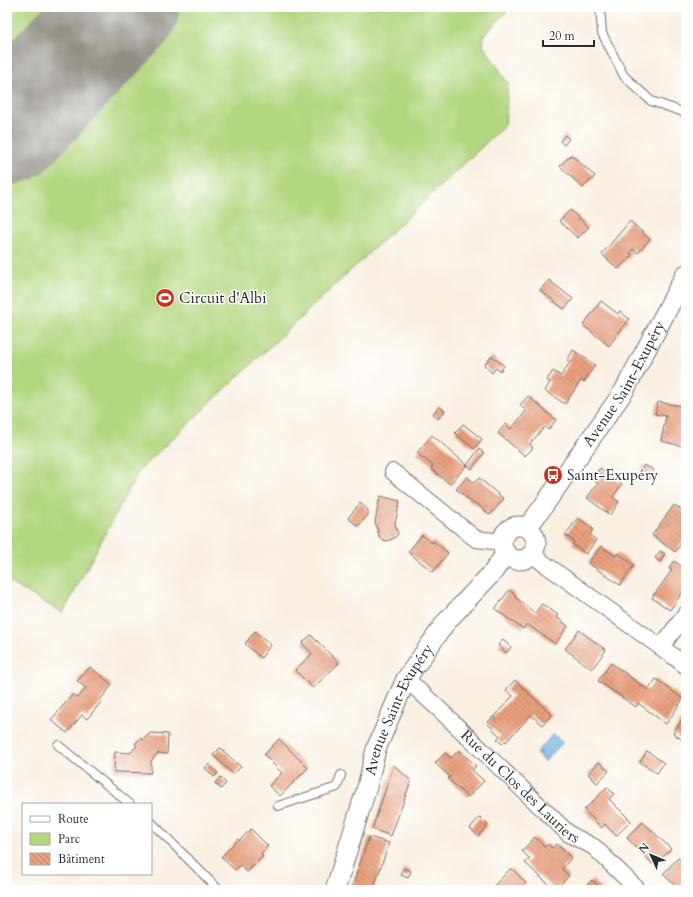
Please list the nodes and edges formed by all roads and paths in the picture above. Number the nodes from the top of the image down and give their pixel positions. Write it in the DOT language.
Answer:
graph roads {
  1 [pos="600,7"];
  2 [pos="686,113"];
  3 [pos="686,274"];
  4 [pos="393,472"];
  5 [pos="527,528"];
  6 [pos="504,548"];
  7 [pos="532,554"];
  8 [pos="686,614"];
  9 [pos="661,647"];
  10 [pos="686,666"];
  11 [pos="406,678"];
  12 [pos="58,745"];
  13 [pos="341,775"];
  14 [pos="129,803"];
  15 [pos="278,806"];
  16 [pos="152,823"];
  17 [pos="220,890"];
  18 [pos="335,890"];
  19 [pos="638,890"];
  1 -- 2 [label="lane"];
  3 -- 5 [label="street, Avenue Saint-Exupéry"];
  4 -- 6 [label="street"];
  5 -- 6 [label="street"];
  5 -- 7 [label="street"];
  6 -- 7 [label="street"];
  6 -- 11 [label="street, Avenue Saint-Exupéry"];
  7 -- 9 [label="street"];
  8 -- 9 [label="street"];
  9 -- 10 [label="street"];
  11 -- 18 [label="street, Avenue Saint-Exupéry"];
  11 -- 19 [label="street, Rue du Clos des Lauriers"];
  12 -- 14 [label="lane"];
  13 -- 15 [label="lane"];
  16 -- 17 [label="lane"];
}
